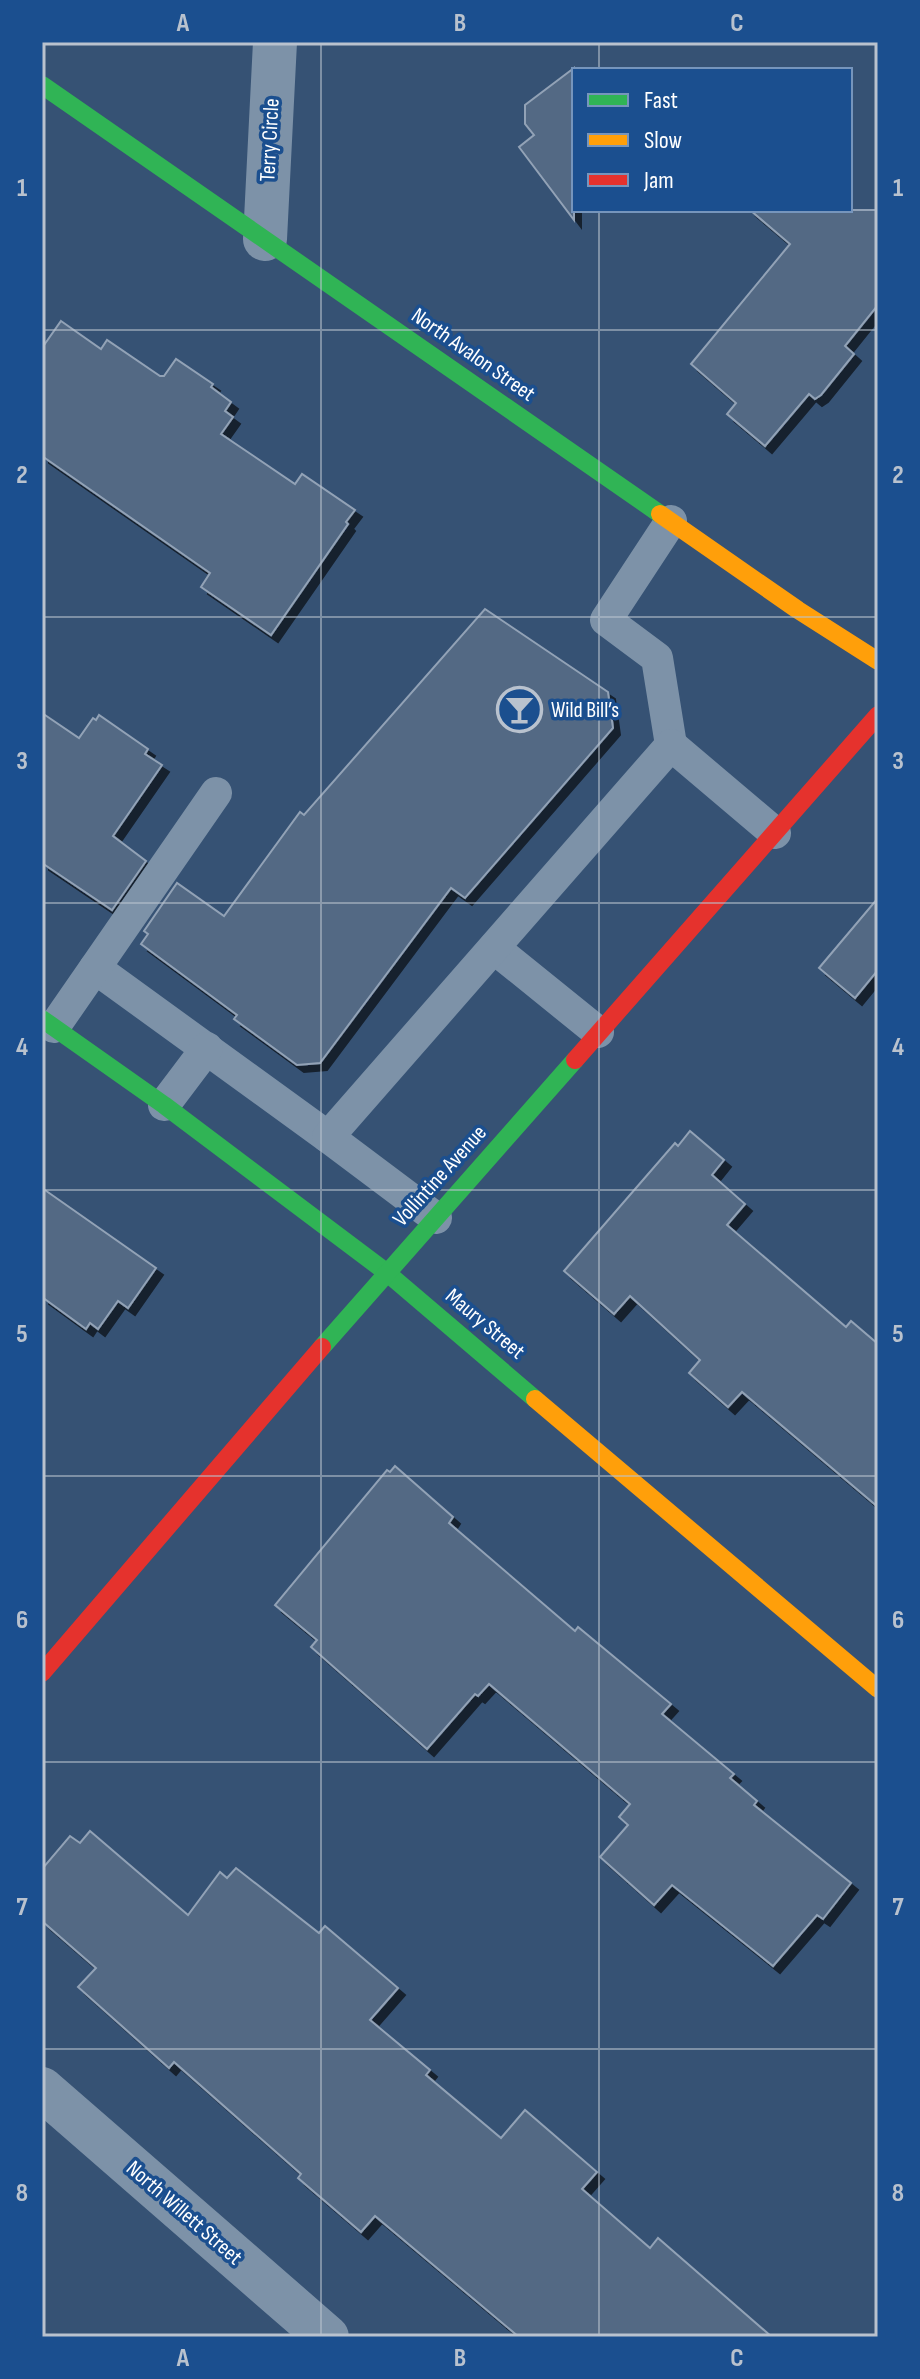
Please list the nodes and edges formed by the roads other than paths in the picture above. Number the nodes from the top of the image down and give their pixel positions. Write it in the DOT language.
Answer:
graph roads {
  1 [pos="275,42"];
  2 [pos="42,85"];
  3 [pos="265,239"];
  4 [pos="671,521"];
  5 [pos="878,661"];
  6 [pos="878,715"];
  7 [pos="671,745"];
  8 [pos="216,793"];
  9 [pos="775,833"];
  10 [pos="494,948"];
  11 [pos="95,968"];
  12 [pos="48,1023"];
  13 [pos="598,1032"];
  14 [pos="207,1048"];
  15 [pos="164,1105"];
  16 [pos="328,1137"];
  17 [pos="436,1218"];
  18 [pos="386,1272"];
  19 [pos="42,1673"];
  20 [pos="878,1689"];
  21 [pos="42,2089"];
  22 [pos="327,2337"];
  1 -- 3 [label="street, Terry Circle"];
  2 -- 3 [label="street, North Avalon Street"];
  3 -- 4 [label="street, North Avalon Street"];
  4 -- 5 [label="street, North Avalon Street"];
  4 -- 7 [label="lane"];
  6 -- 9 [label="street, Vollintine Avenue"];
  7 -- 9 [label="lane"];
  7 -- 10 [label="lane"];
  8 -- 11 [label="lane"];
  9 -- 13 [label="street, Vollintine Avenue"];
  10 -- 13 [label="lane"];
  10 -- 16 [label="lane"];
  11 -- 12 [label="lane"];
  11 -- 14 [label="lane"];
  12 -- 15 [label="street, Maury Street"];
  13 -- 17 [label="street, Vollintine Avenue"];
  14 -- 15 [label="lane"];
  14 -- 16 [label="lane"];
  15 -- 18 [label="street, Maury Street"];
  16 -- 17 [label="lane"];
  17 -- 18 [label="street, Vollintine Avenue"];
  18 -- 19 [label="street, Vollintine Avenue"];
  18 -- 20 [label="street, Maury Street"];
  21 -- 22 [label="street, North Willett Street"];
}
